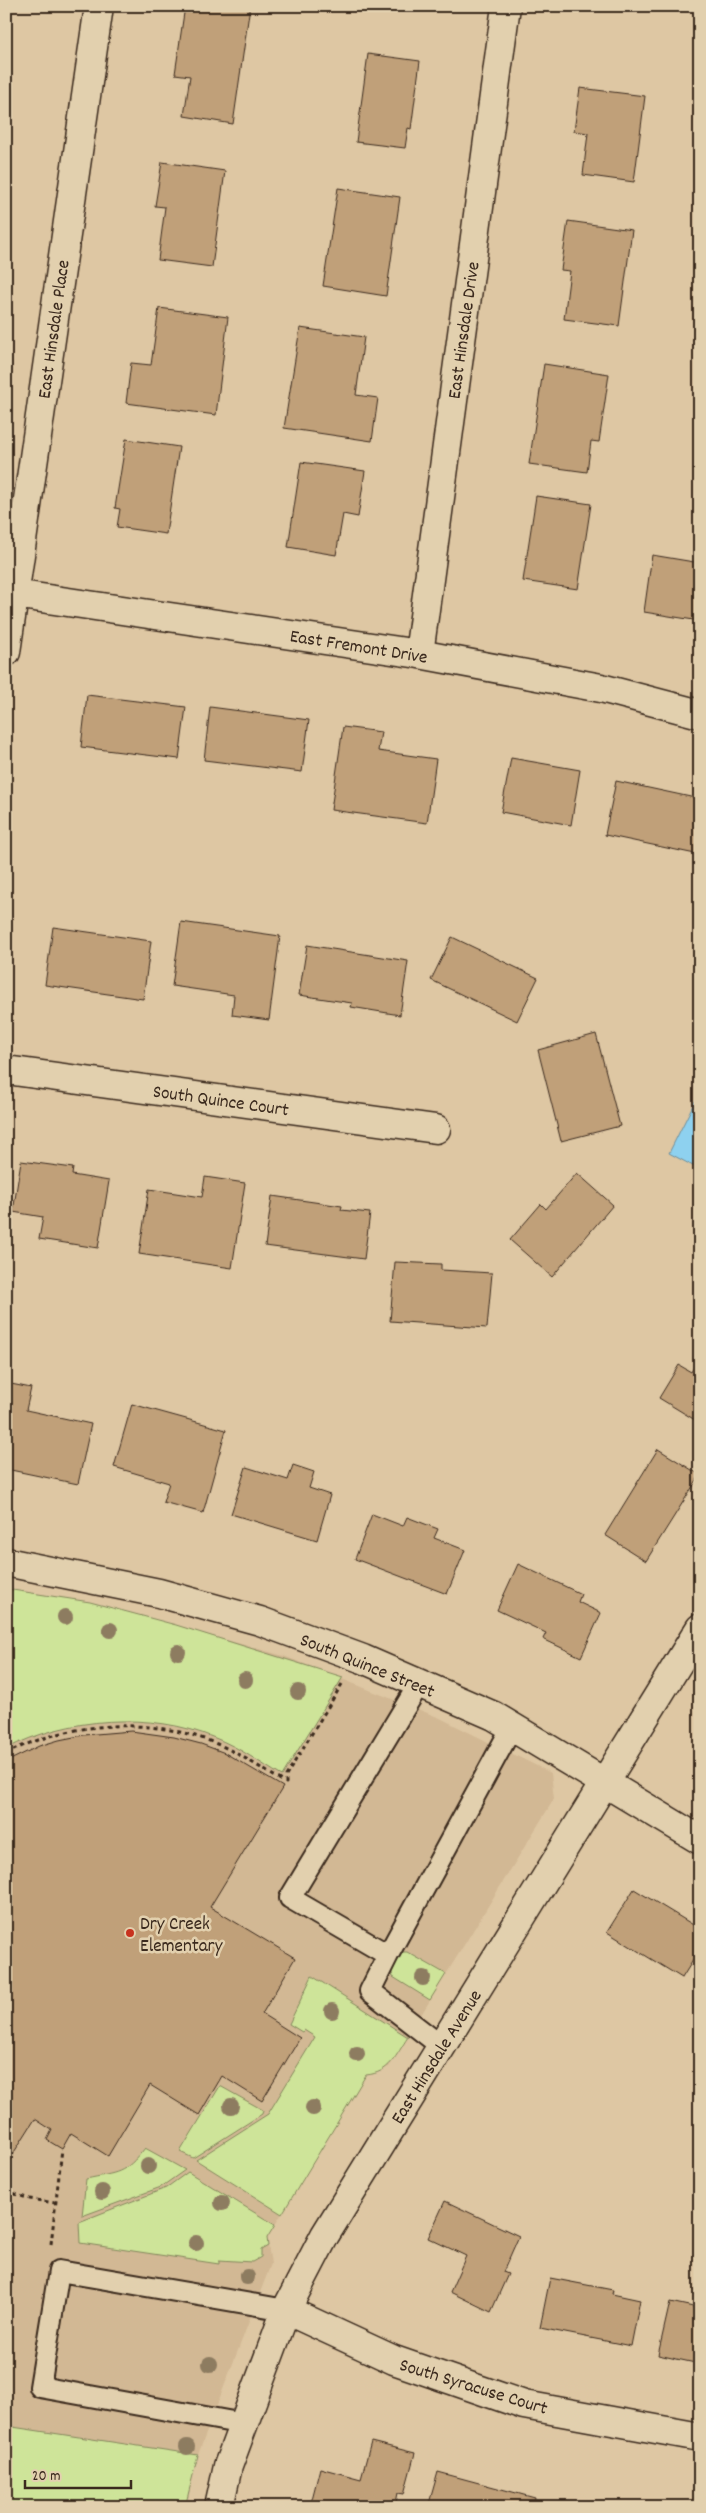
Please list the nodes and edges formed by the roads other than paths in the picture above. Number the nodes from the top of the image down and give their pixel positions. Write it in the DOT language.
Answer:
graph roads {
  1 [pos="99,6"];
  2 [pos="506,6"];
  3 [pos="14,594"];
  4 [pos="6,652"];
  5 [pos="419,654"];
  6 [pos="700,714"];
  7 [pos="6,1070"];
  8 [pos="436,1129"];
  9 [pos="6,1562"];
  10 [pos="700,1628"];
  11 [pos="420,1684"];
  12 [pos="512,1727"];
  13 [pos="604,1780"];
  14 [pos="700,1840"];
  15 [pos="388,1955"];
  16 [pos="441,2046"];
  17 [pos="286,2310"];
  18 [pos="244,2424"];
  19 [pos="700,2437"];
  20 [pos="219,2507"];
  1 -- 3 [label="street, East Hinsdale Place"];
  2 -- 5 [label="street, East Hinsdale Drive"];
  3 -- 4 [label="street, East Hinsdale Place"];
  3 -- 5 [label="street, East Fremont Drive"];
  5 -- 6 [label="street, East Fremont Drive"];
  7 -- 8 [label="street, South Quince Court"];
  9 -- 11 [label="street, South Quince Street"];
  10 -- 13 [label="street, East Hinsdale Avenue"];
  11 -- 12 [label="street, South Quince Street"];
  11 -- 15 [label="lane"];
  12 -- 13 [label="street, South Quince Street"];
  12 -- 15 [label="lane"];
  13 -- 14 [label="street, South Quince Street"];
  13 -- 16 [label="street, East Hinsdale Avenue"];
  15 -- 16 [label="lane"];
  16 -- 17 [label="street, East Hinsdale Avenue"];
  17 -- 18 [label="street, East Hinsdale Avenue"];
  17 -- 18 [label="lane"];
  17 -- 19 [label="street, South Syracuse Court"];
  18 -- 20 [label="street, East Hinsdale Avenue"];
}
